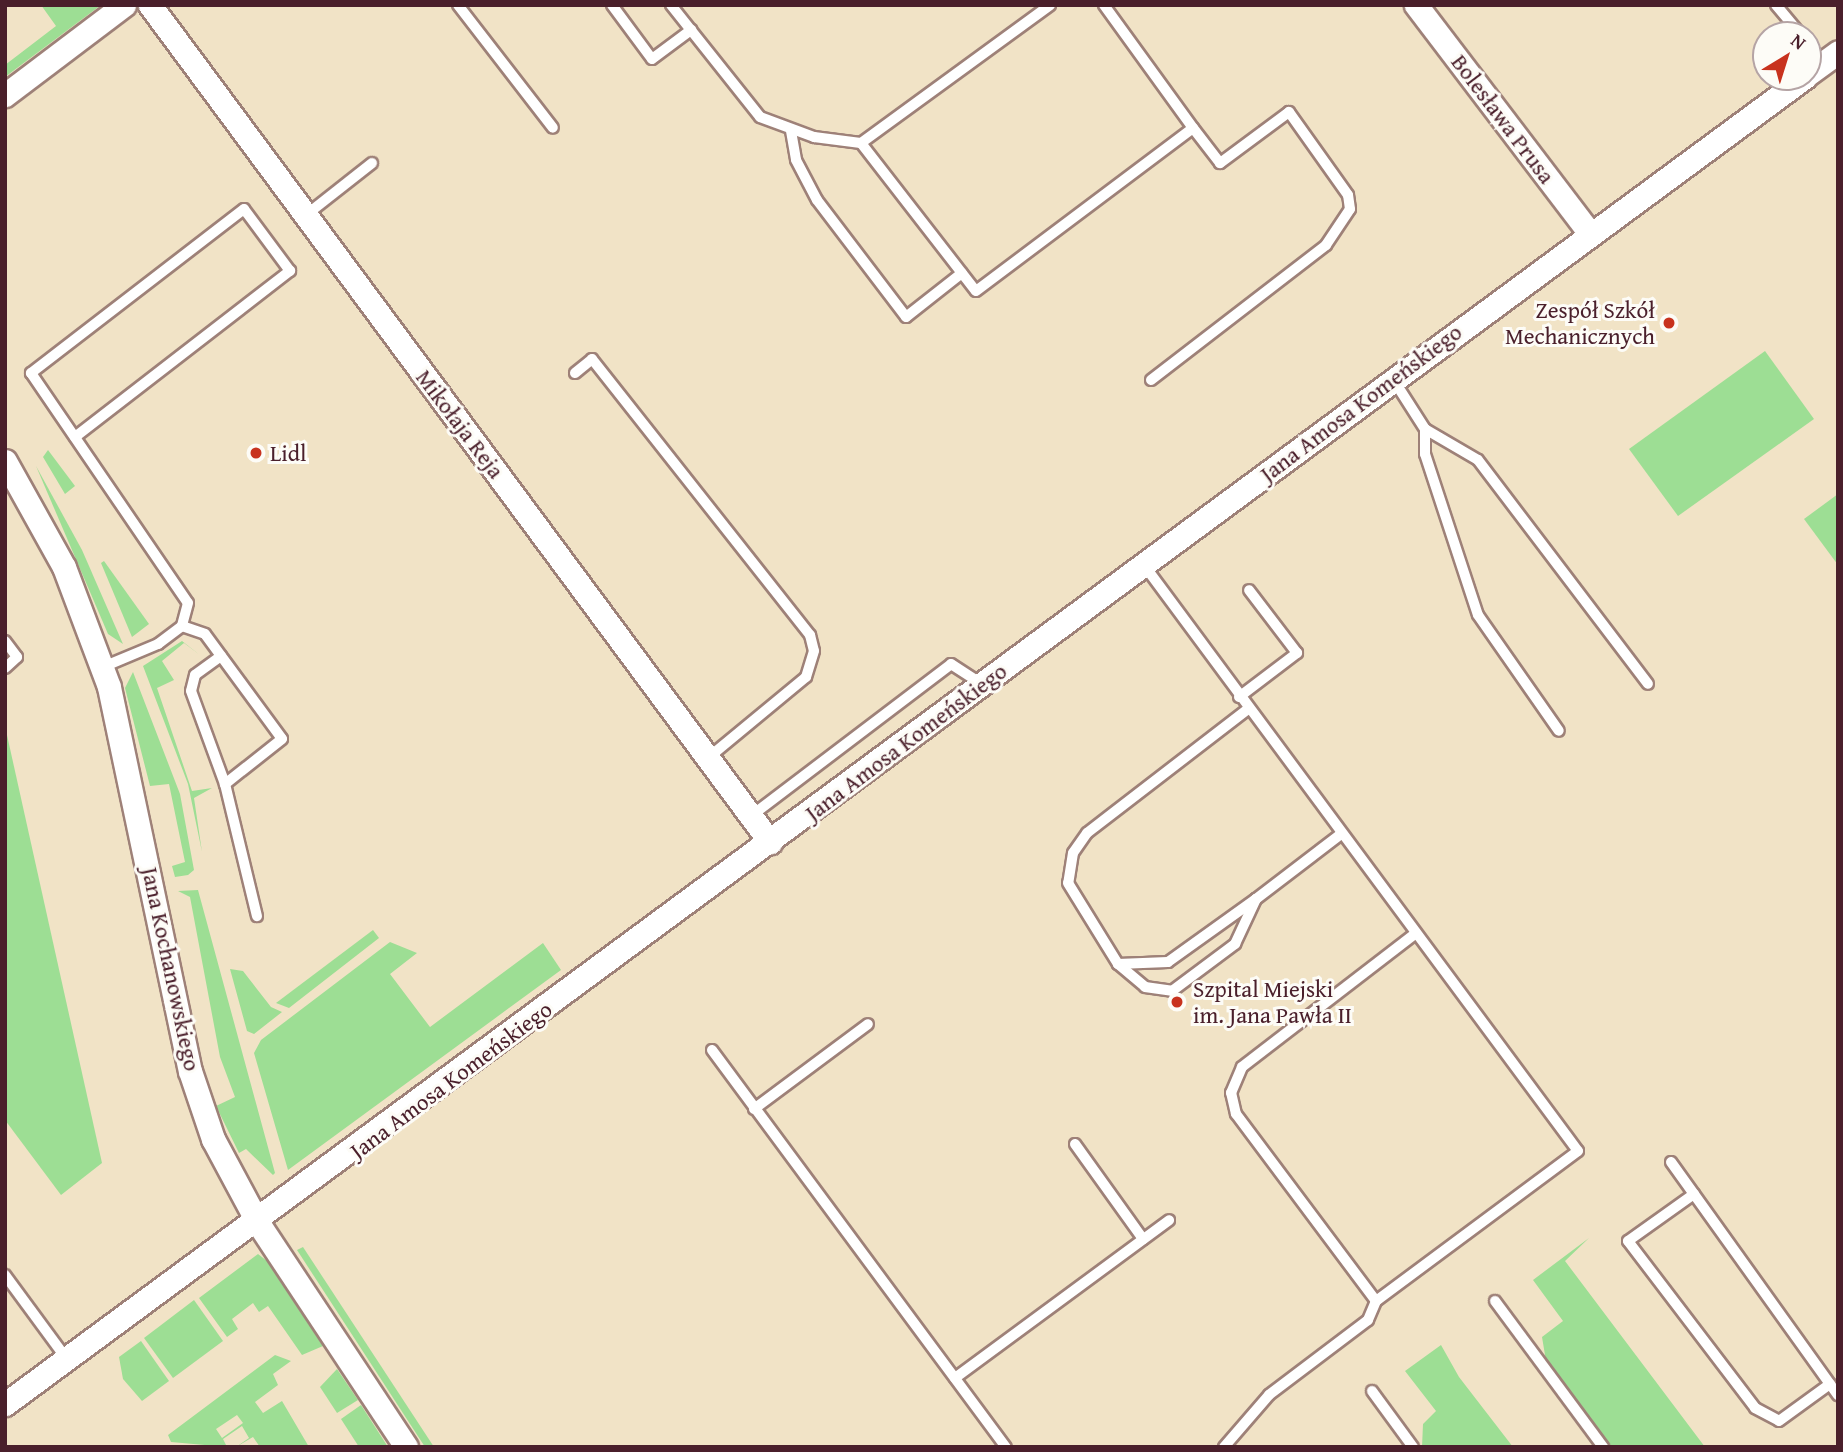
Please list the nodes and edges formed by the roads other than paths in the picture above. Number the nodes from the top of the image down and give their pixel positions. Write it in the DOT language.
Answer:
graph roads {
  1 [pos="124,5"];
  2 [pos="150,5"];
  3 [pos="458,5"];
  4 [pos="612,5"];
  5 [pos="671,5"];
  6 [pos="1050,5"];
  7 [pos="1104,5"];
  8 [pos="1416,5"];
  9 [pos="1776,5"];
  10 [pos="1789,21"];
  11 [pos="691,30"];
  12 [pos="1784,91"];
  13 [pos="5,94"];
  14 [pos="554,128"];
  15 [pos="1193,128"];
  16 [pos="791,131"];
  17 [pos="861,143"];
  18 [pos="372,163"];
  19 [pos="306,215"];
  20 [pos="1590,233"];
  21 [pos="962,273"];
  22 [pos="575,373"];
  23 [pos="1393,379"];
  24 [pos="1151,380"];
  25 [pos="1425,429"];
  26 [pos="75,437"];
  27 [pos="5,461"];
  28 [pos="1144,565"];
  29 [pos="1249,590"];
  30 [pos="182,626"];
  31 [pos="5,641"];
  32 [pos="221,656"];
  33 [pos="103,667"];
  34 [pos="5,668"];
  35 [pos="983,684"];
  36 [pos="1648,684"];
  37 [pos="1239,697"];
  38 [pos="1248,709"];
  39 [pos="1559,731"];
  40 [pos="708,758"];
  41 [pos="225,785"];
  42 [pos="751,816"];
  43 [pos="1341,834"];
  44 [pos="770,842"];
  45 [pos="1255,899"];
  46 [pos="257,916"];
  47 [pos="1415,934"];
  48 [pos="1118,964"];
  49 [pos="868,1024"];
  50 [pos="712,1050"];
  51 [pos="754,1109"];
  52 [pos="1075,1144"];
  53 [pos="1671,1163"];
  54 [pos="1694,1194"];
  55 [pos="1168,1220"];
  56 [pos="258,1223"];
  57 [pos="1143,1239"];
  58 [pos="5,1275"];
  59 [pos="1495,1300"];
  60 [pos="1377,1301"];
  61 [pos="66,1358"];
  62 [pos="955,1378"];
  63 [pos="1830,1384"];
  64 [pos="1371,1391"];
  65 [pos="1838,1395"];
  66 [pos="5,1404"];
  67 [pos="406,1447"];
  68 [pos="1006,1447"];
  69 [pos="1224,1447"];
  70 [pos="1413,1447"];
  71 [pos="1603,1447"];
  1 -- 13 [label="street"];
  2 -- 19 [label="street, Mikołaja Reja"];
  3 -- 14 [label="lane"];
  4 -- 11 [label="lane"];
  5 -- 11 [label="lane"];
  6 -- 17 [label="lane"];
  7 -- 15 [label="lane"];
  8 -- 20 [label="street, Bolesława Prusa"];
  9 -- 10 [label="lane"];
  11 -- 16 [label="lane"];
  12 -- 20 [label="street, Jana Amosa Komeńskiego"];
  15 -- 21 [label="lane"];
  15 -- 24 [label="lane"];
  16 -- 17 [label="lane"];
  16 -- 21 [label="lane"];
  17 -- 21 [label="lane"];
  18 -- 19 [label="lane"];
  19 -- 40 [label="street, Mikołaja Reja"];
  20 -- 23 [label="street, Jana Amosa Komeńskiego"];
  22 -- 40 [label="lane"];
  23 -- 25 [label="lane"];
  23 -- 28 [label="street, Jana Amosa Komeńskiego"];
  25 -- 36 [label="lane"];
  25 -- 39 [label="lane"];
  26 -- 26 [label="lane"];
  26 -- 30 [label="lane"];
  27 -- 33 [label="street, Jana Kochanowskiego"];
  28 -- 35 [label="street, Jana Amosa Komeńskiego"];
  28 -- 37 [label="lane"];
  29 -- 37 [label="lane"];
  30 -- 32 [label="lane"];
  30 -- 33 [label="lane"];
  31 -- 34 [label="lane"];
  32 -- 41 [label="lane"];
  32 -- 41 [label="lane"];
  33 -- 56 [label="street, Jana Kochanowskiego"];
  35 -- 42 [label="lane"];
  35 -- 44 [label="street, Jana Amosa Komeńskiego"];
  37 -- 38 [label="lane"];
  38 -- 43 [label="lane"];
  38 -- 48 [label="lane"];
  40 -- 42 [label="street, Mikołaja Reja"];
  41 -- 46 [label="lane"];
  42 -- 44 [label="street, Mikołaja Reja"];
  43 -- 45 [label="lane"];
  43 -- 47 [label="lane"];
  44 -- 56 [label="street, Jana Amosa Komeńskiego"];
  45 -- 48 [label="lane"];
  45 -- 48 [label="lane"];
  47 -- 60 [label="lane"];
  47 -- 60 [label="lane"];
  49 -- 51 [label="lane"];
  50 -- 51 [label="lane"];
  51 -- 62 [label="lane"];
  52 -- 57 [label="lane"];
  53 -- 54 [label="lane"];
  54 -- 63 [label="lane"];
  54 -- 63 [label="lane"];
  55 -- 57 [label="lane"];
  56 -- 61 [label="street, Jana Amosa Komeńskiego"];
  56 -- 67 [label="street, Jana Kochanowskiego"];
  57 -- 62 [label="lane"];
  58 -- 61 [label="lane"];
  59 -- 71 [label="lane"];
  60 -- 69 [label="lane"];
  61 -- 66 [label="street, Jana Amosa Komeńskiego"];
  62 -- 68 [label="lane"];
  63 -- 65 [label="lane"];
  64 -- 70 [label="lane"];
}
